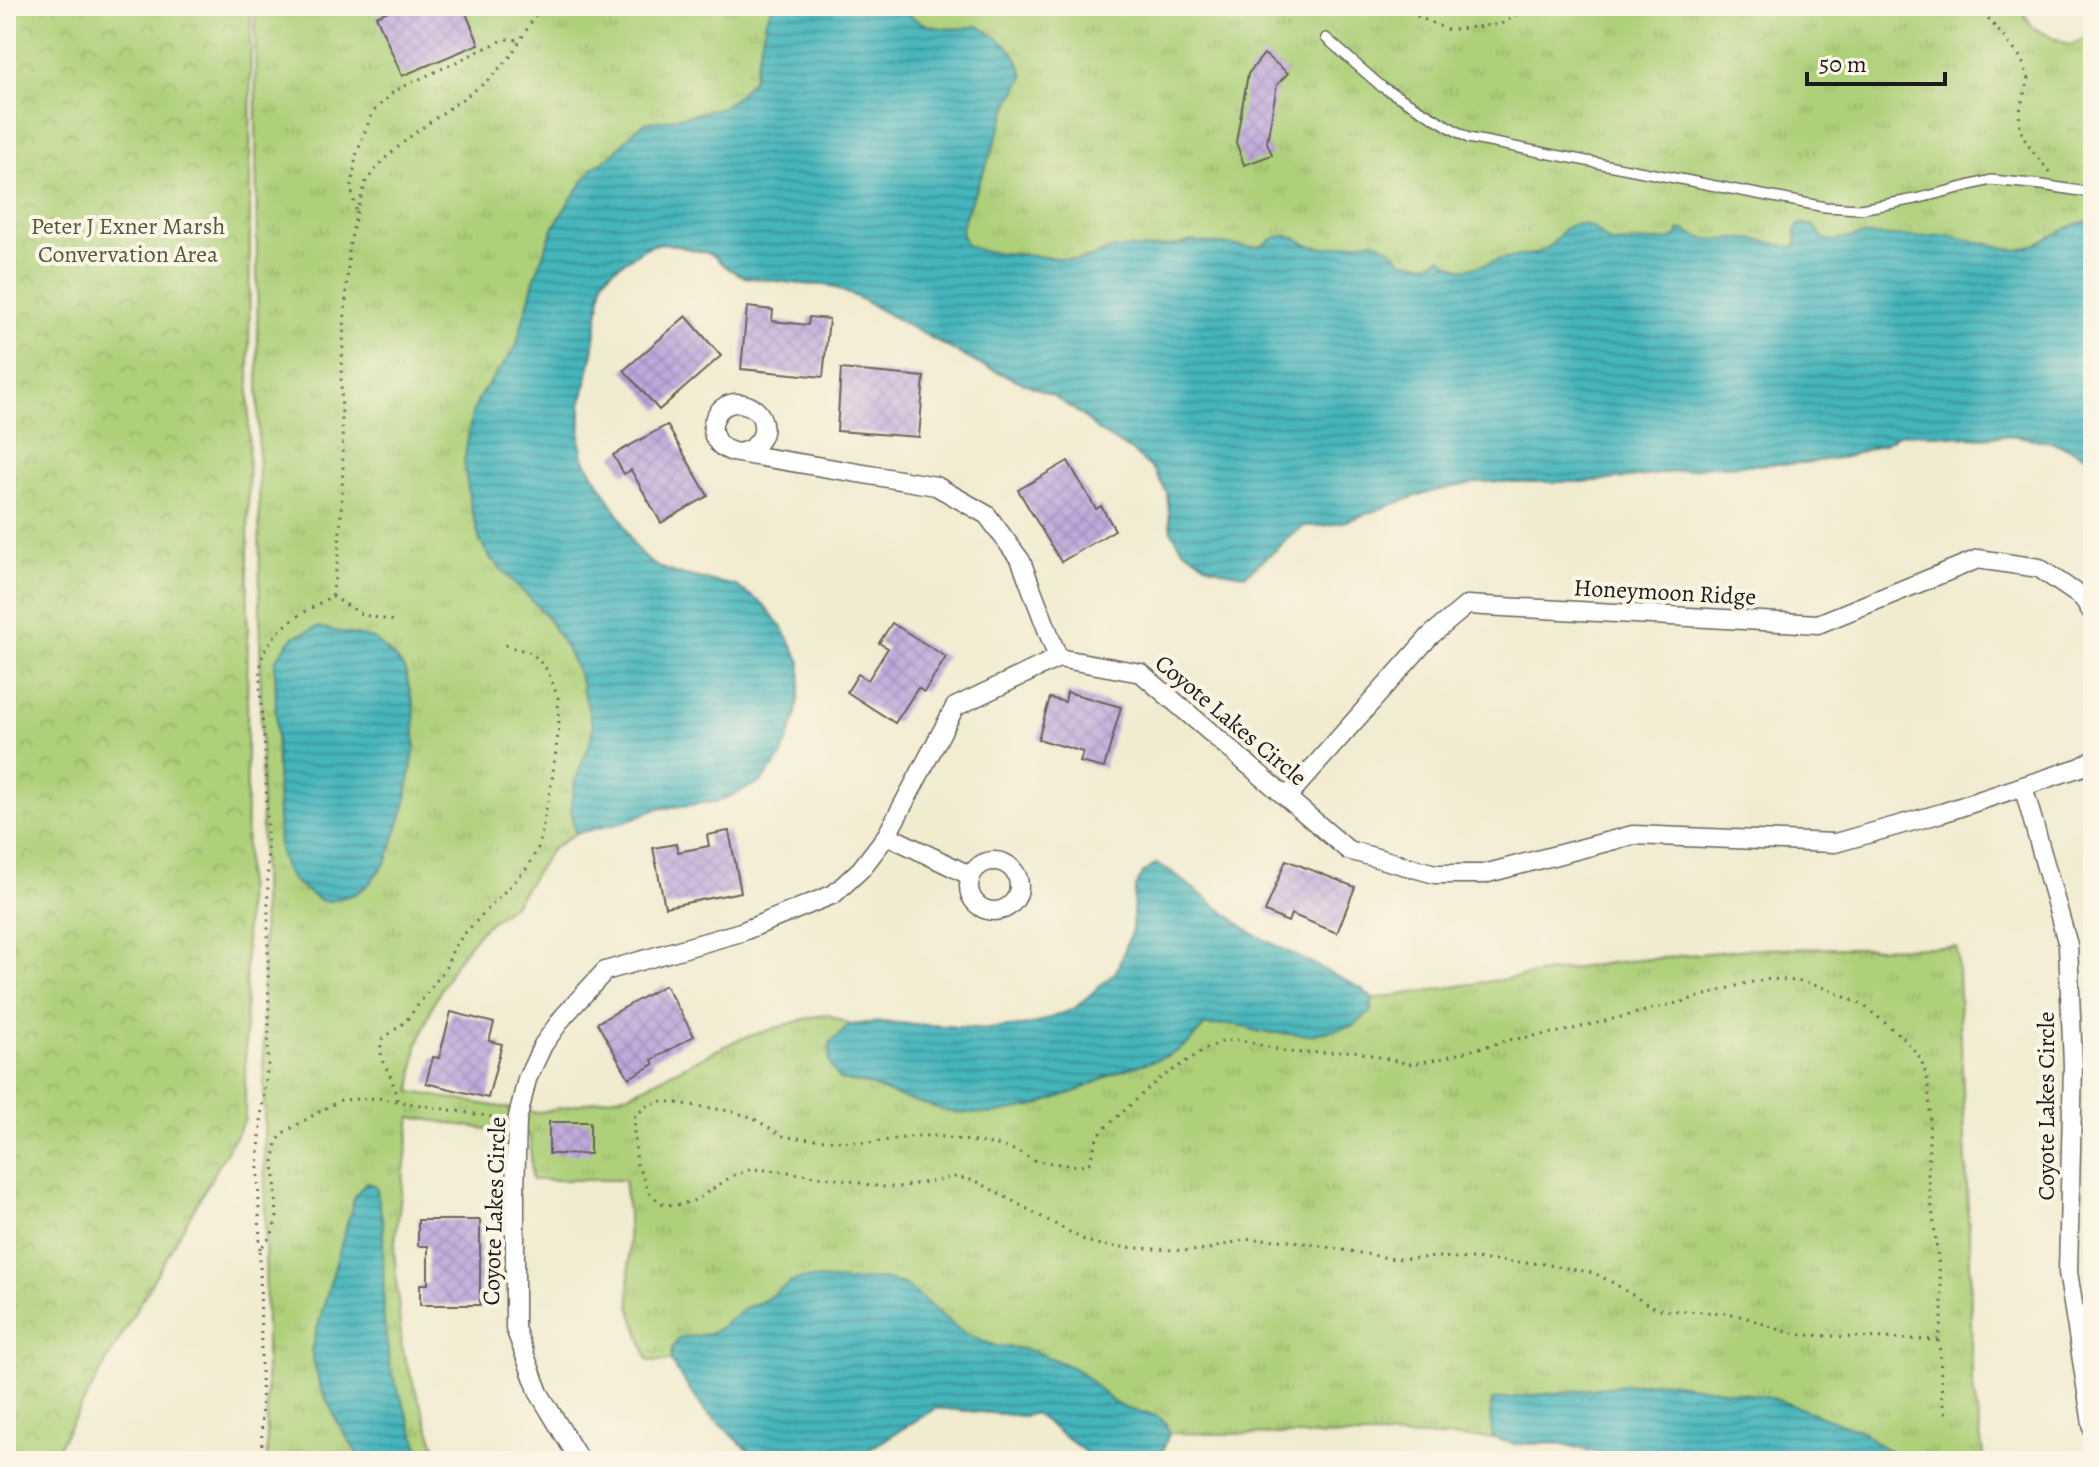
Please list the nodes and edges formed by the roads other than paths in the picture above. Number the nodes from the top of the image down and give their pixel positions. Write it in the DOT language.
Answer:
graph roads {
  1 [pos="1326,38"];
  2 [pos="2093,193"];
  3 [pos="738,453"];
  4 [pos="2093,614"];
  5 [pos="1058,658"];
  6 [pos="2093,760"];
  7 [pos="2023,786"];
  8 [pos="1287,797"];
  9 [pos="887,835"];
  10 [pos="971,876"];
  11 [pos="2093,1430"];
  12 [pos="580,1461"];
  1 -- 2 [label="lane"];
  3 -- 5 [label="street"];
  4 -- 8 [label="street, Honeymoon Ridge"];
  5 -- 8 [label="street, Coyote Lakes Circle"];
  5 -- 9 [label="street, Coyote Lakes Circle"];
  6 -- 7 [label="street, Coyote Lakes Circle"];
  7 -- 8 [label="street, Coyote Lakes Circle"];
  7 -- 11 [label="street, Coyote Lakes Circle"];
  9 -- 10 [label="street"];
  9 -- 12 [label="street, Coyote Lakes Circle"];
}
